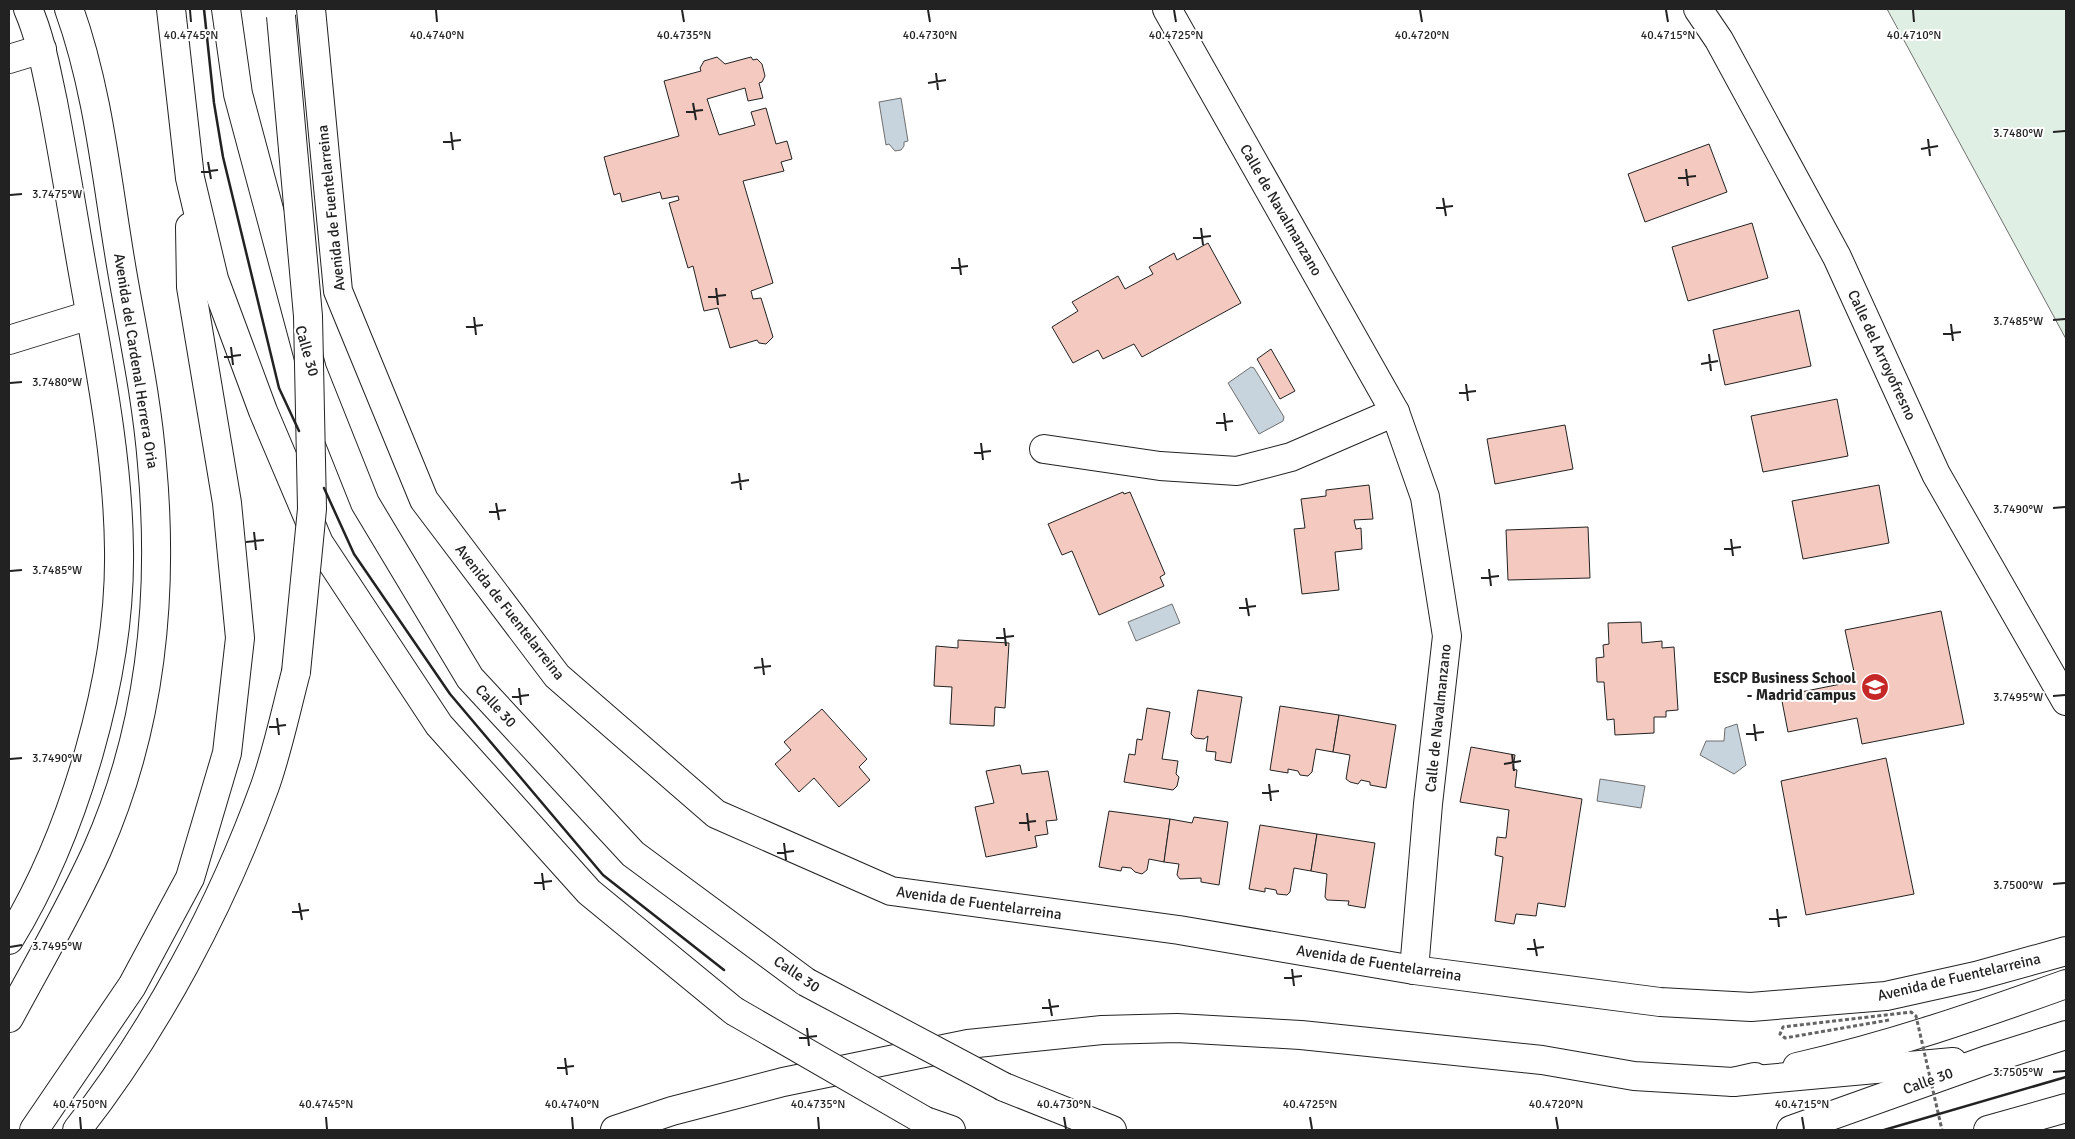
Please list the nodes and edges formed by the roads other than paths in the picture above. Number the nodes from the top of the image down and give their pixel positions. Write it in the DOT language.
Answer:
graph roads {
  1 [pos="28,9"];
  2 [pos="69,9"];
  3 [pos="171,9"];
  4 [pos="226,9"];
  5 [pos="311,9"];
  6 [pos="1167,9"];
  7 [pos="1698,9"];
  8 [pos="281,12"];
  9 [pos="42,49"];
  10 [pos="9,59"];
  11 [pos="190,178"];
  12 [pos="90,315"];
  13 [pos="9,340"];
  14 [pos="1395,412"];
  15 [pos="1044,449"];
  16 [pos="2066,701"];
  17 [pos="9,940"];
  18 [pos="2066,951"];
  19 [pos="2066,955"];
  20 [pos="1414,970"];
  21 [pos="2066,984"];
  22 [pos="9,1018"];
  23 [pos="2066,1035"];
  24 [pos="1914,1037"];
  25 [pos="1990,1059"];
  26 [pos="1733,1082"];
  27 [pos="2066,1108"];
  28 [pos="34,1130"];
  29 [pos="77,1130"];
  30 [pos="614,1130"];
  31 [pos="951,1130"];
  32 [pos="1112,1130"];
  33 [pos="1791,1130"];
  34 [pos="1988,1130"];
  1 -- 9 [label="main road"];
  2 -- 22 [label="main road, Avenida del Cardenal Herrera Oria"];
  3 -- 11 [label="main road"];
  4 -- 32 [label="main road, Calle 30, bridge"];
  5 -- 20 [label="main road, Avenida de Fuentelarreina"];
  6 -- 14 [label="main road, Calle de Navalmanzano"];
  7 -- 16 [label="main road, Calle del Arroyofresno"];
  8 -- 29 [label="main road, bridge"];
  9 -- 10 [label="main road"];
  9 -- 12 [label="main road"];
  11 -- 28 [label="main road"];
  11 -- 31 [label="main road, bridge"];
  12 -- 13 [label="main road"];
  12 -- 17 [label="main road"];
  14 -- 15 [label="main road"];
  14 -- 20 [label="main road, Calle de Navalmanzano"];
  18 -- 20 [label="main road, Avenida de Fuentelarreina"];
  19 -- 24 [label="main road, Avenida de Fuentelarreina"];
  21 -- 24 [label="main road"];
  23 -- 25 [label="main road, Calle 30"];
  24 -- 26 [label="main road"];
  25 -- 26 [label="main road"];
  25 -- 33 [label="main road, Calle 30"];
  26 -- 30 [label="main road"];
  27 -- 34 [label="main road"];
}
